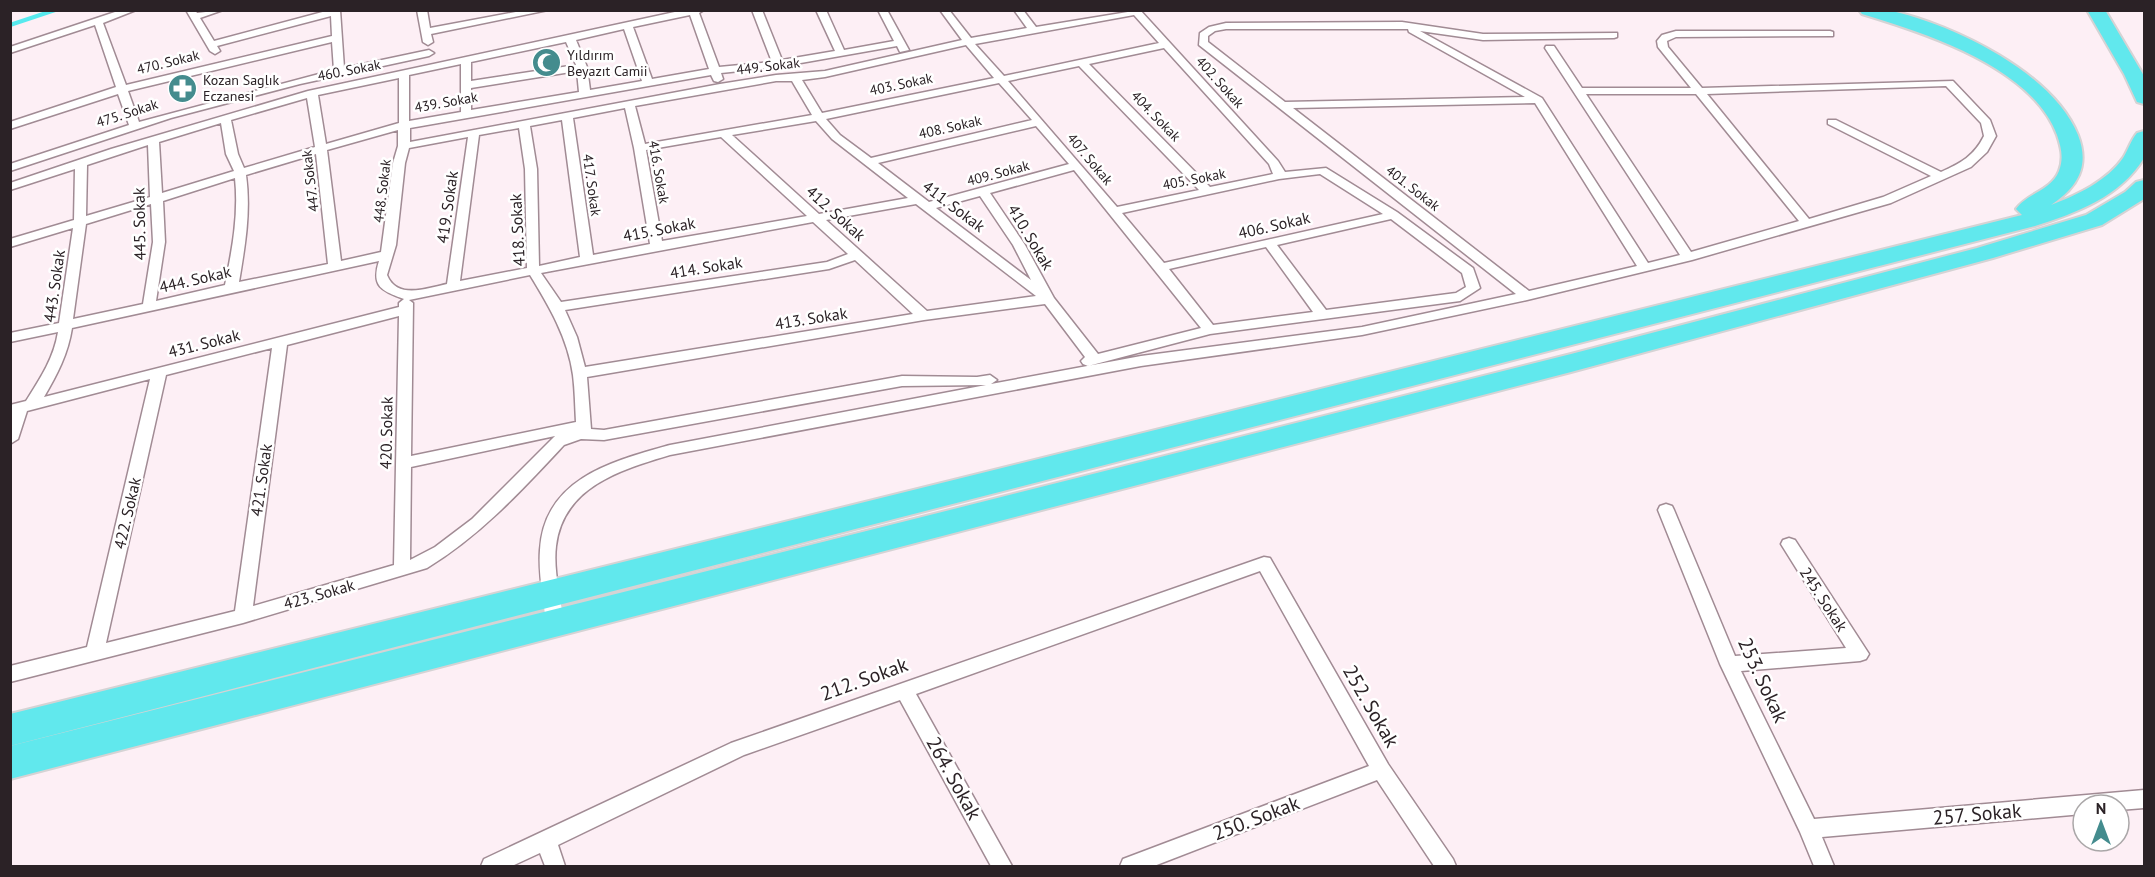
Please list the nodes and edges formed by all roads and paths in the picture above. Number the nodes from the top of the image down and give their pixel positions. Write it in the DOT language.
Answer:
graph roads {
  1 [pos="132,10"];
  2 [pos="219,10"];
  3 [pos="422,10"];
  4 [pos="544,10"];
  5 [pos="757,10"];
  6 [pos="821,10"];
  7 [pos="882,10"];
  8 [pos="944,10"];
  9 [pos="1018,10"];
  10 [pos="1868,10"];
  11 [pos="335,11"];
  12 [pos="697,11"];
  13 [pos="1135,11"];
  14 [pos="679,12"];
  15 [pos="511,13"];
  16 [pos="192,14"];
  17 [pos="1088,15"];
  18 [pos="2109,18"];
  19 [pos="98,21"];
  20 [pos="1402,25"];
  21 [pos="628,26"];
  22 [pos="1033,30"];
  23 [pos="426,32"];
  24 [pos="1830,34"];
  25 [pos="1614,35"];
  26 [pos="1483,37"];
  27 [pos="336,38"];
  28 [pos="570,38"];
  29 [pos="967,42"];
  30 [pos="899,43"];
  31 [pos="211,45"];
  32 [pos="1166,45"];
  33 [pos="1550,48"];
  34 [pos="10,50"];
  35 [pos="429,53"];
  36 [pos="841,54"];
  37 [pos="1456,54"];
  38 [pos="907,55"];
  39 [pos="466,62"];
  40 [pos="2145,62"];
  41 [pos="1082,63"];
  42 [pos="224,64"];
  43 [pos="778,64"];
  44 [pos="582,67"];
  45 [pos="431,69"];
  46 [pos="715,70"];
  47 [pos="339,71"];
  48 [pos="404,75"];
  49 [pos="795,78"];
  50 [pos="1000,78"];
  51 [pos="648,83"];
  52 [pos="468,85"];
  53 [pos="720,87"];
  54 [pos="122,89"];
  55 [pos="1580,91"];
  56 [pos="1700,91"];
  57 [pos="312,93"];
  58 [pos="585,95"];
  59 [pos="2145,98"];
  60 [pos="1538,100"];
  61 [pos="629,104"];
  62 [pos="1281,105"];
  63 [pos="466,114"];
  64 [pos="567,115"];
  65 [pos="225,117"];
  66 [pos="819,117"];
  67 [pos="1039,122"];
  68 [pos="1832,122"];
  69 [pos="524,124"];
  70 [pos="404,125"];
  71 [pos="10,126"];
  72 [pos="135,126"];
  73 [pos="474,133"];
  74 [pos="725,135"];
  75 [pos="2145,137"];
  76 [pos="153,140"];
  77 [pos="404,147"];
  78 [pos="321,148"];
  79 [pos="640,148"];
  80 [pos="81,162"];
  81 [pos="868,162"];
  82 [pos="1076,166"];
  83 [pos="10,168"];
  84 [pos="240,172"];
  85 [pos="1279,176"];
  86 [pos="1942,177"];
  87 [pos="10,187"];
  88 [pos="2145,187"];
  89 [pos="984,192"];
  90 [pos="1208,192"];
  91 [pos="156,198"];
  92 [pos="923,203"];
  93 [pos="1114,211"];
  94 [pos="1393,215"];
  95 [pos="816,218"];
  96 [pos="80,221"];
  97 [pos="1807,224"];
  98 [pos="1959,238"];
  99 [pos="10,243"];
  100 [pos="1270,244"];
  101 [pos="657,246"];
  102 [pos="387,255"];
  103 [pos="858,255"];
  104 [pos="1688,257"];
  105 [pos="587,260"];
  106 [pos="334,266"];
  107 [pos="1162,267"];
  108 [pos="1644,267"];
  109 [pos="533,270"];
  110 [pos="453,286"];
  111 [pos="231,288"];
  112 [pos="1527,296"];
  113 [pos="1048,299"];
  114 [pos="406,303"];
  115 [pos="149,306"];
  116 [pos="557,307"];
  117 [pos="1321,313"];
  118 [pos="924,316"];
  119 [pos="64,326"];
  120 [pos="1210,330"];
  121 [pos="10,338"];
  122 [pos="280,343"];
  123 [pos="1095,360"];
  124 [pos="159,373"];
  125 [pos="580,373"];
  126 [pos="21,408"];
  127 [pos="584,429"];
  128 [pos="10,439"];
  129 [pos="403,463"];
  130 [pos="1666,510"];
  131 [pos="1789,544"];
  132 [pos="1264,563"];
  133 [pos="402,570"];
  134 [pos="554,609"];
  135 [pos="243,616"];
  136 [pos="95,653"];
  137 [pos="1730,664"];
  138 [pos="10,674"];
  139 [pos="904,689"];
  140 [pos="10,730"];
  141 [pos="10,764"];
  142 [pos="1382,770"];
  143 [pos="2145,799"];
  144 [pos="1809,829"];
  145 [pos="546,840"];
  146 [pos="491,867"];
  147 [pos="555,867"];
  148 [pos="1002,867"];
  149 [pos="1130,867"];
  150 [pos="1446,867"];
  151 [pos="1824,867"];
  1 -- 19 [label="street"];
  2 -- 16 [label="street"];
  3 -- 23 [label="street"];
  4 -- 15 [label="street"];
  5 -- 43 [label="street"];
  6 -- 36 [label="street"];
  7 -- 30 [label="street"];
  8 -- 29 [label="street, 407. Sokak"];
  9 -- 22 [label="street"];
  10 -- 98 [label="highway"];
  11 -- 27 [label="street"];
  11 -- 31 [label="street"];
  12 -- 14 [label="street, 460. Sokak"];
  12 -- 46 [label="street"];
  13 -- 17 [label="street, 449. Sokak"];
  13 -- 32 [label="street, 402. Sokak"];
  14 -- 21 [label="street, 460. Sokak"];
  15 -- 23 [label="street"];
  16 -- 31 [label="street"];
  17 -- 22 [label="street, 449. Sokak"];
  18 -- 40 [label="highway"];
  18 -- 59 [label="highway"];
  19 -- 34 [label="street"];
  19 -- 54 [label="street"];
  20 -- 26 [label="street"];
  20 -- 37 [label="street"];
  20 -- 62 [label="street, 401. Sokak"];
  21 -- 28 [label="street, 460. Sokak"];
  21 -- 51 [label="street"];
  22 -- 29 [label="street, 449. Sokak"];
  23 -- 35 [label="street"];
  24 -- 56 [label="street"];
  25 -- 26 [label="street"];
  26 -- 37 [label="street"];
  27 -- 42 [label="street, 470. Sokak"];
  27 -- 47 [label="street"];
  28 -- 39 [label="street, 460. Sokak"];
  28 -- 44 [label="street"];
  29 -- 38 [label="street, 449. Sokak"];
  29 -- 50 [label="street, 407. Sokak"];
  30 -- 36 [label="street, 439. Sokak"];
  30 -- 38 [label="street"];
  31 -- 42 [label="street"];
  32 -- 41 [label="street, 403. Sokak"];
  32 -- 85 [label="street, 402. Sokak"];
  33 -- 55 [label="street"];
  35 -- 45 [label="street"];
  35 -- 47 [label="street, 475. Sokak"];
  36 -- 43 [label="street, 439. Sokak"];
  37 -- 60 [label="street"];
  38 -- 49 [label="street, 449. Sokak"];
  39 -- 45 [label="street, 460. Sokak"];
  39 -- 52 [label="street"];
  41 -- 50 [label="street, 403. Sokak"];
  41 -- 90 [label="street, 404. Sokak"];
  42 -- 54 [label="street, 470. Sokak"];
  43 -- 46 [label="street, 439. Sokak"];
  44 -- 52 [label="street"];
  44 -- 58 [label="street"];
  45 -- 48 [label="street, 460. Sokak"];
  46 -- 51 [label="street, 439. Sokak"];
  46 -- 53 [label="street"];
  47 -- 72 [label="street, 475. Sokak"];
  48 -- 57 [label="street, 460. Sokak"];
  48 -- 70 [label="street, 448. Sokak"];
  49 -- 53 [label="street, 449. Sokak"];
  49 -- 66 [label="street, 411. Sokak"];
  50 -- 66 [label="street, 403. Sokak"];
  50 -- 67 [label="street, 407. Sokak"];
  51 -- 58 [label="street, 439. Sokak"];
  52 -- 63 [label="street"];
  53 -- 61 [label="street, 449. Sokak"];
  54 -- 71 [label="street, 470. Sokak"];
  54 -- 72 [label="street"];
  55 -- 56 [label="street"];
  55 -- 104 [label="street"];
  56 -- 86 [label="street"];
  56 -- 97 [label="street"];
  57 -- 65 [label="street, 460. Sokak"];
  57 -- 78 [label="street, 447. Sokak"];
  58 -- 63 [label="street, 439. Sokak"];
  60 -- 62 [label="street"];
  60 -- 108 [label="street"];
  61 -- 64 [label="street, 449. Sokak"];
  61 -- 79 [label="street, 416. Sokak"];
  62 -- 112 [label="street, 401. Sokak"];
  63 -- 70 [label="street, 439. Sokak"];
  64 -- 69 [label="street, 449. Sokak"];
  64 -- 105 [label="street, 417. Sokak"];
  65 -- 76 [label="street, 460. Sokak"];
  65 -- 84 [label="street"];
  66 -- 74 [label="street, 403. Sokak"];
  66 -- 81 [label="street, 411. Sokak"];
  67 -- 81 [label="street, 408. Sokak"];
  67 -- 82 [label="street, 407. Sokak"];
  68 -- 86 [label="street"];
  69 -- 73 [label="street, 449. Sokak"];
  69 -- 109 [label="street, 418. Sokak"];
  70 -- 77 [label="street, 448. Sokak"];
  70 -- 78 [label="street, 439. Sokak"];
  72 -- 83 [label="street, 475. Sokak"];
  73 -- 77 [label="street, 449. Sokak"];
  73 -- 110 [label="street, 419. Sokak"];
  74 -- 79 [label="street, 403. Sokak"];
  74 -- 95 [label="street, 412. Sokak"];
  75 -- 98 [label="highway"];
  76 -- 80 [label="street, 460. Sokak"];
  76 -- 91 [label="street, 445. Sokak"];
  77 -- 102 [label="street, 448. Sokak"];
  78 -- 84 [label="street, 439. Sokak"];
  78 -- 106 [label="street, 447. Sokak"];
  79 -- 101 [label="street, 416. Sokak"];
  80 -- 87 [label="street, 460. Sokak"];
  80 -- 96 [label="street, 443. Sokak"];
  81 -- 92 [label="street, 411. Sokak"];
  82 -- 89 [label="street, 409. Sokak"];
  82 -- 93 [label="street, 407. Sokak"];
  84 -- 91 [label="street, 439. Sokak"];
  84 -- 111 [label="street"];
  85 -- 90 [label="street, 405. Sokak"];
  85 -- 94 [label="street, 405. Sokak"];
  86 -- 97 [label="street"];
  88 -- 134 [label="highway"];
  89 -- 92 [label="street, 409. Sokak"];
  89 -- 113 [label="street, 410. Sokak"];
  90 -- 93 [label="street, 405. Sokak"];
  91 -- 96 [label="street, 439. Sokak"];
  91 -- 115 [label="street, 445. Sokak"];
  92 -- 95 [label="street, 415. Sokak"];
  92 -- 113 [label="street, 411. Sokak"];
  93 -- 107 [label="street, 407. Sokak"];
  94 -- 100 [label="street, 406. Sokak"];
  94 -- 117 [label="street, 405. Sokak"];
  95 -- 101 [label="street, 415. Sokak"];
  95 -- 103 [label="street, 412. Sokak"];
  96 -- 99 [label="street, 439. Sokak"];
  96 -- 119 [label="street, 443. Sokak"];
  97 -- 104 [label="street"];
  98 -- 134 [label="highway"];
  100 -- 107 [label="street, 406. Sokak"];
  100 -- 117 [label="street"];
  101 -- 105 [label="street, 415. Sokak"];
  102 -- 106 [label="street, 444. Sokak"];
  102 -- 114 [label="street, 448. Sokak"];
  103 -- 116 [label="street, 414. Sokak"];
  103 -- 118 [label="street, 412. Sokak"];
  104 -- 108 [label="street"];
  105 -- 109 [label="street, 415. Sokak"];
  106 -- 111 [label="street, 444. Sokak"];
  107 -- 120 [label="street, 407. Sokak"];
  108 -- 112 [label="street"];
  109 -- 110 [label="street, 415. Sokak"];
  109 -- 116 [label="street, 418. Sokak"];
  110 -- 114 [label="street, 415. Sokak"];
  111 -- 115 [label="street, 444. Sokak"];
  112 -- 134 [label="street"];
  113 -- 118 [label="street, 413. Sokak"];
  113 -- 123 [label="street, 411. Sokak"];
  114 -- 122 [label="street, 431. Sokak"];
  114 -- 129 [label="street, 420. Sokak"];
  115 -- 119 [label="street, 444. Sokak"];
  116 -- 125 [label="street, 418. Sokak"];
  117 -- 120 [label="street"];
  118 -- 125 [label="street, 413. Sokak"];
  119 -- 121 [label="street, 444. Sokak"];
  119 -- 126 [label="street, 443. Sokak"];
  120 -- 123 [label="street"];
  122 -- 124 [label="street, 431. Sokak"];
  122 -- 135 [label="street, 421. Sokak"];
  123 -- 127 [label="street"];
  124 -- 126 [label="street, 431. Sokak"];
  124 -- 136 [label="street, 422. Sokak"];
  125 -- 127 [label="street, 418. Sokak"];
  126 -- 128 [label="street, 443. Sokak"];
  127 -- 129 [label="street"];
  127 -- 133 [label="street, 423. Sokak"];
  129 -- 133 [label="street, 420. Sokak"];
  130 -- 137 [label="street, 253. Sokak"];
  131 -- 137 [label="street, 245. Sokak"];
  132 -- 139 [label="street, 212. Sokak"];
  132 -- 142 [label="street, 252. Sokak"];
  133 -- 135 [label="street, 423. Sokak"];
  134 -- 140 [label="highway"];
  134 -- 141 [label="highway"];
  135 -- 136 [label="street, 423. Sokak"];
  136 -- 138 [label="street, 423. Sokak"];
  137 -- 144 [label="street, 253. Sokak"];
  139 -- 145 [label="street, 212. Sokak"];
  139 -- 148 [label="street, 264. Sokak"];
  142 -- 149 [label="street, 250. Sokak"];
  142 -- 150 [label="street, 252. Sokak"];
  143 -- 144 [label="street, 257. Sokak"];
  144 -- 151 [label="street, 253. Sokak"];
  145 -- 146 [label="street, 212. Sokak"];
  145 -- 147 [label="street"];
}
